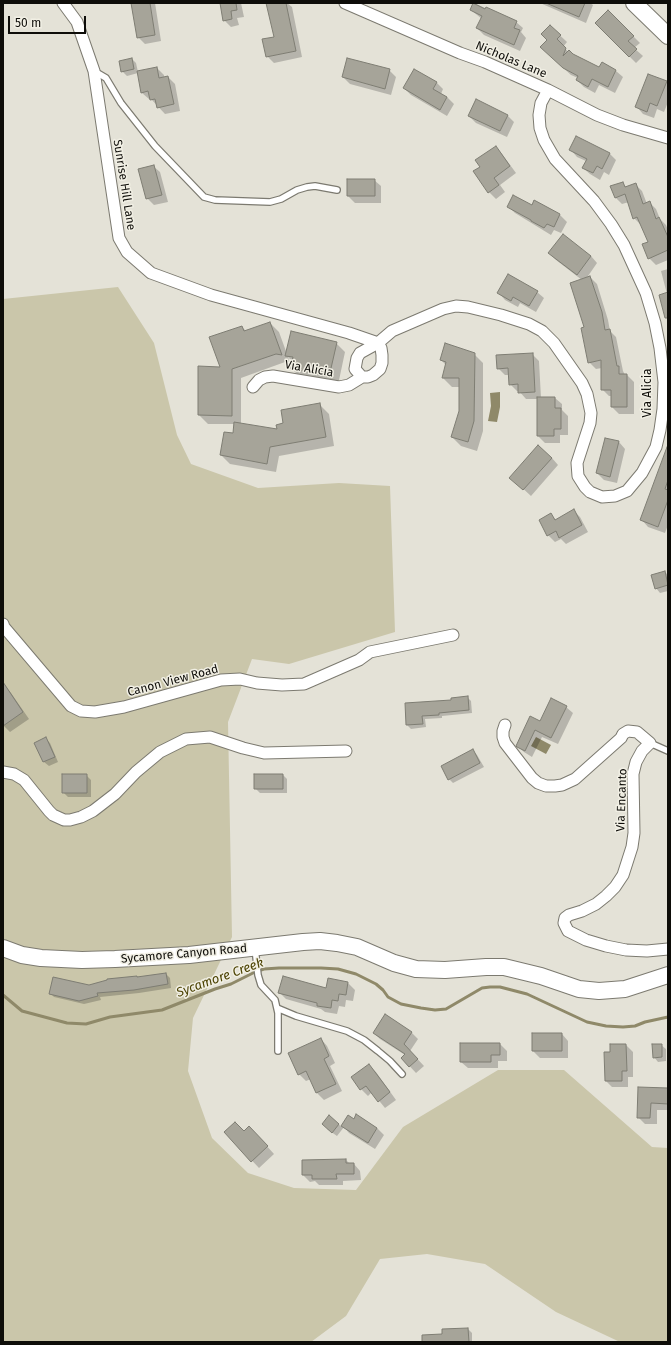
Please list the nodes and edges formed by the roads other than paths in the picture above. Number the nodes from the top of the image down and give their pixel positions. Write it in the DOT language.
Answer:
graph roads {
  1 [pos="63,3"];
  2 [pos="345,3"];
  3 [pos="634,3"];
  4 [pos="668,36"];
  5 [pos="94,71"];
  6 [pos="548,90"];
  7 [pos="668,138"];
  8 [pos="337,190"];
  9 [pos="378,343"];
  10 [pos="362,377"];
  11 [pos="253,387"];
  12 [pos="3,624"];
  13 [pos="453,636"];
  14 [pos="505,725"];
  15 [pos="650,743"];
  16 [pos="346,751"];
  17 [pos="668,751"];
  18 [pos="3,772"];
  19 [pos="3,948"];
  20 [pos="668,949"];
  21 [pos="256,953"];
  22 [pos="668,975"];
  23 [pos="277,1008"];
  24 [pos="278,1051"];
  25 [pos="402,1074"];
  1 -- 5 [label="street, Sunrise Hill Lane"];
  2 -- 6 [label="street, Nicholas Lane"];
  3 -- 4 [label="main road"];
  5 -- 8 [label="lane"];
  5 -- 9 [label="street, Sunrise Hill Lane"];
  6 -- 7 [label="street, Nicholas Lane"];
  6 -- 9 [label="street, Via Alicia"];
  9 -- 10 [label="street, Via Alicia"];
  9 -- 10 [label="street, Via Alicia"];
  10 -- 11 [label="street, Via Alicia"];
  12 -- 13 [label="street, Canon View Road"];
  14 -- 15 [label="street"];
  15 -- 17 [label="lane"];
  15 -- 20 [label="street, Via Encanto"];
  16 -- 18 [label="street"];
  19 -- 21 [label="main road, Sycamore Canyon Road"];
  21 -- 22 [label="main road, Sycamore Canyon Road"];
  21 -- 23 [label="lane"];
  23 -- 24 [label="lane"];
  23 -- 25 [label="lane"];
}
